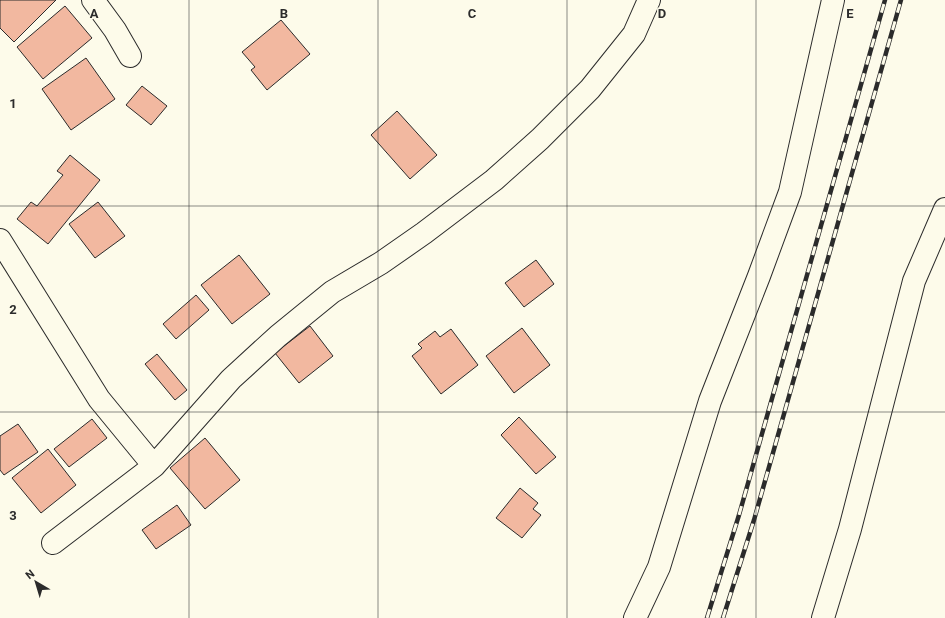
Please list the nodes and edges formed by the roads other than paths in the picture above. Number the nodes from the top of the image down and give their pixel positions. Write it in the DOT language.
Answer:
graph roads {
  1 [pos="94,0"];
  2 [pos="649,0"];
  3 [pos="833,0"];
  4 [pos="130,56"];
  5 [pos="945,209"];
  6 [pos="0,240"];
  7 [pos="154,466"];
  8 [pos="53,543"];
  9 [pos="635,618"];
  10 [pos="823,618"];
  1 -- 4 [label="street"];
  2 -- 7 [label="street"];
  3 -- 9 [label="street"];
  5 -- 10 [label="street"];
  6 -- 7 [label="street"];
  7 -- 8 [label="street"];
}
